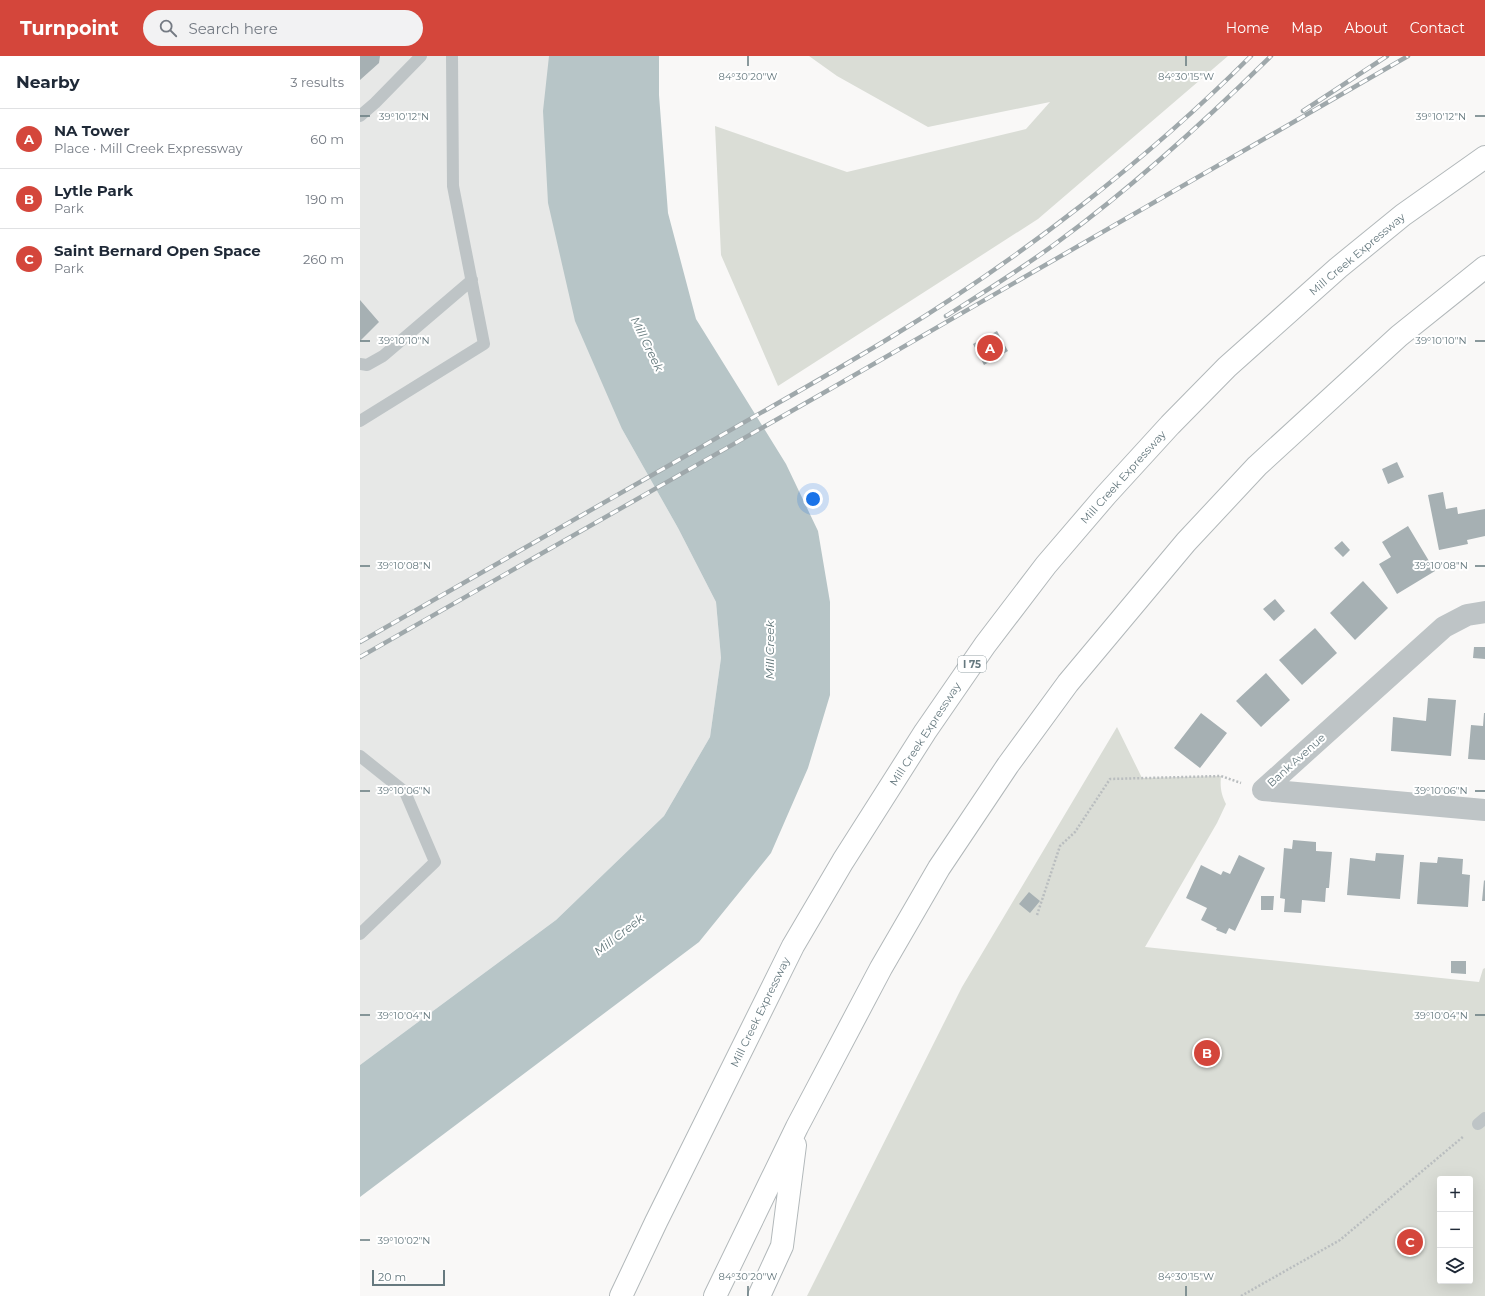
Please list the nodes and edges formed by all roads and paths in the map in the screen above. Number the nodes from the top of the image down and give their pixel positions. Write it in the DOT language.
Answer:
graph roads {
  1 [pos="421,56"];
  2 [pos="452,56"];
  3 [pos="360,116"];
  4 [pos="1485,158"];
  5 [pos="1485,267"];
  6 [pos="472,280"];
  7 [pos="360,364"];
  8 [pos="360,422"];
  9 [pos="1485,612"];
  10 [pos="360,756"];
  11 [pos="1263,790"];
  12 [pos="1485,810"];
  13 [pos="1036,915"];
  14 [pos="360,934"];
  15 [pos="1481,1121"];
  16 [pos="797,1127"];
  17 [pos="621,1296"];
  18 [pos="715,1296"];
  19 [pos="759,1296"];
  20 [pos="1241,1296"];
  1 -- 3 [label="lane"];
  2 -- 6 [label="lane"];
  4 -- 17 [label="highway, Mill Creek Expressway / I 75"];
  5 -- 16 [label="highway"];
  6 -- 7 [label="lane"];
  6 -- 8 [label="lane"];
  9 -- 11 [label="street, Bank Avenue"];
  10 -- 14 [label="lane"];
  11 -- 12 [label="street, Bank Avenue"];
  11 -- 13 [label="path"];
  15 -- 20 [label="path"];
  16 -- 18 [label="highway"];
  16 -- 19 [label="highway"];
}
